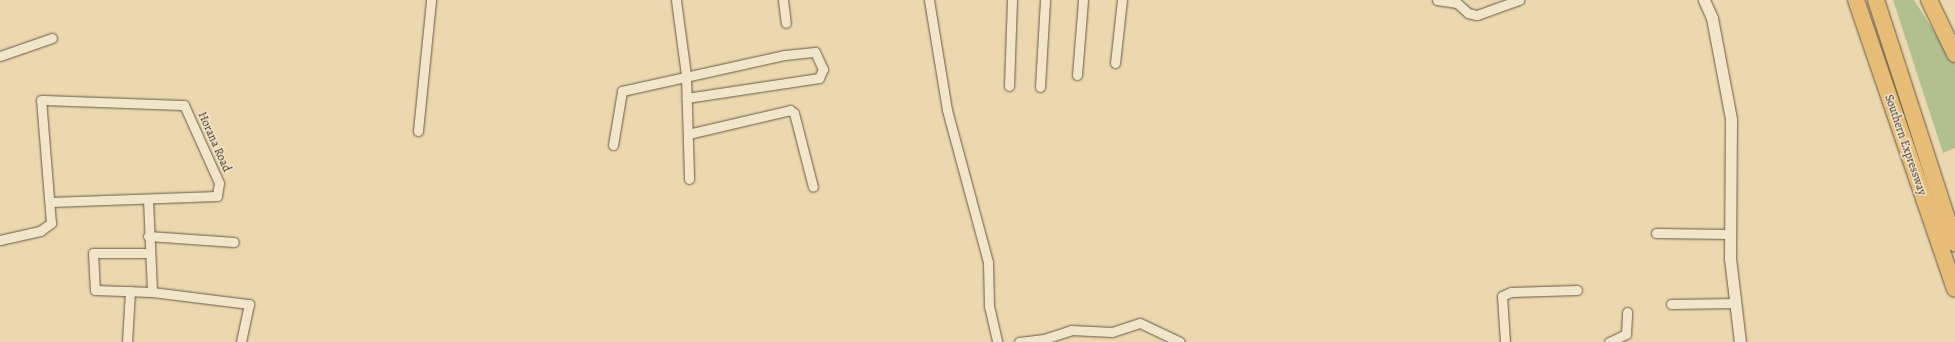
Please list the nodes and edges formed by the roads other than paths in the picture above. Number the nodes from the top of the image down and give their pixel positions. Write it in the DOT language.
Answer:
graph roads {
  1 [pos="431,0"];
  2 [pos="676,0"];
  3 [pos="783,0"];
  4 [pos="929,0"];
  5 [pos="1012,0"];
  6 [pos="1045,0"];
  7 [pos="1083,0"];
  8 [pos="1122,0"];
  9 [pos="1437,0"];
  10 [pos="1519,0"];
  11 [pos="1704,0"];
  12 [pos="1856,0"];
  13 [pos="1876,0"];
  14 [pos="1929,0"];
  15 [pos="1940,0"];
  16 [pos="786,23"];
  17 [pos="1955,33"];
  18 [pos="52,38"];
  19 [pos="1955,54"];
  20 [pos="0,56"];
  21 [pos="1115,63"];
  22 [pos="686,75"];
  23 [pos="1077,75"];
  24 [pos="1010,86"];
  25 [pos="1040,87"];
  26 [pos="687,98"];
  27 [pos="418,131"];
  28 [pos="688,134"];
  29 [pos="613,145"];
  30 [pos="689,179"];
  31 [pos="813,187"];
  32 [pos="148,199"];
  33 [pos="50,202"];
  34 [pos="1656,233"];
  35 [pos="1730,234"];
  36 [pos="148,236"];
  37 [pos="0,240"];
  38 [pos="234,242"];
  39 [pos="1955,244"];
  40 [pos="149,253"];
  41 [pos="1955,289"];
  42 [pos="1577,290"];
  43 [pos="130,291"];
  44 [pos="152,292"];
  45 [pos="1736,303"];
  46 [pos="1671,304"];
  47 [pos="1627,312"];
  48 [pos="127,342"];
  49 [pos="241,342"];
  50 [pos="997,342"];
  51 [pos="1019,342"];
  52 [pos="1180,342"];
  53 [pos="1504,342"];
  54 [pos="1609,342"];
  55 [pos="1740,342"];
  1 -- 27 [label="street"];
  2 -- 22 [label="street"];
  3 -- 16 [label="street"];
  4 -- 50 [label="street"];
  5 -- 24 [label="street"];
  6 -- 25 [label="street"];
  7 -- 23 [label="street"];
  8 -- 21 [label="street"];
  9 -- 10 [label="street"];
  11 -- 35 [label="street"];
  12 -- 41 [label="highway, Southern Expressway"];
  13 -- 39 [label="highway, Southern Expressway"];
  14 -- 19 [label="highway"];
  15 -- 17 [label="highway"];
  18 -- 20 [label="street"];
  22 -- 26 [label="street"];
  22 -- 26 [label="street"];
  22 -- 29 [label="street"];
  26 -- 28 [label="street"];
  28 -- 30 [label="street"];
  28 -- 31 [label="street"];
  32 -- 33 [label="street, Horana Road"];
  32 -- 33 [label="street, Horana Road"];
  32 -- 36 [label="street"];
  33 -- 37 [label="street, Horana Road"];
  34 -- 35 [label="street"];
  35 -- 45 [label="street"];
  36 -- 38 [label="street"];
  36 -- 40 [label="street"];
  40 -- 43 [label="street"];
  40 -- 44 [label="street"];
  42 -- 53 [label="street"];
  43 -- 44 [label="street"];
  43 -- 48 [label="street"];
  44 -- 49 [label="street"];
  45 -- 46 [label="street"];
  45 -- 55 [label="street"];
  47 -- 54 [label="street"];
  51 -- 52 [label="street"];
}
